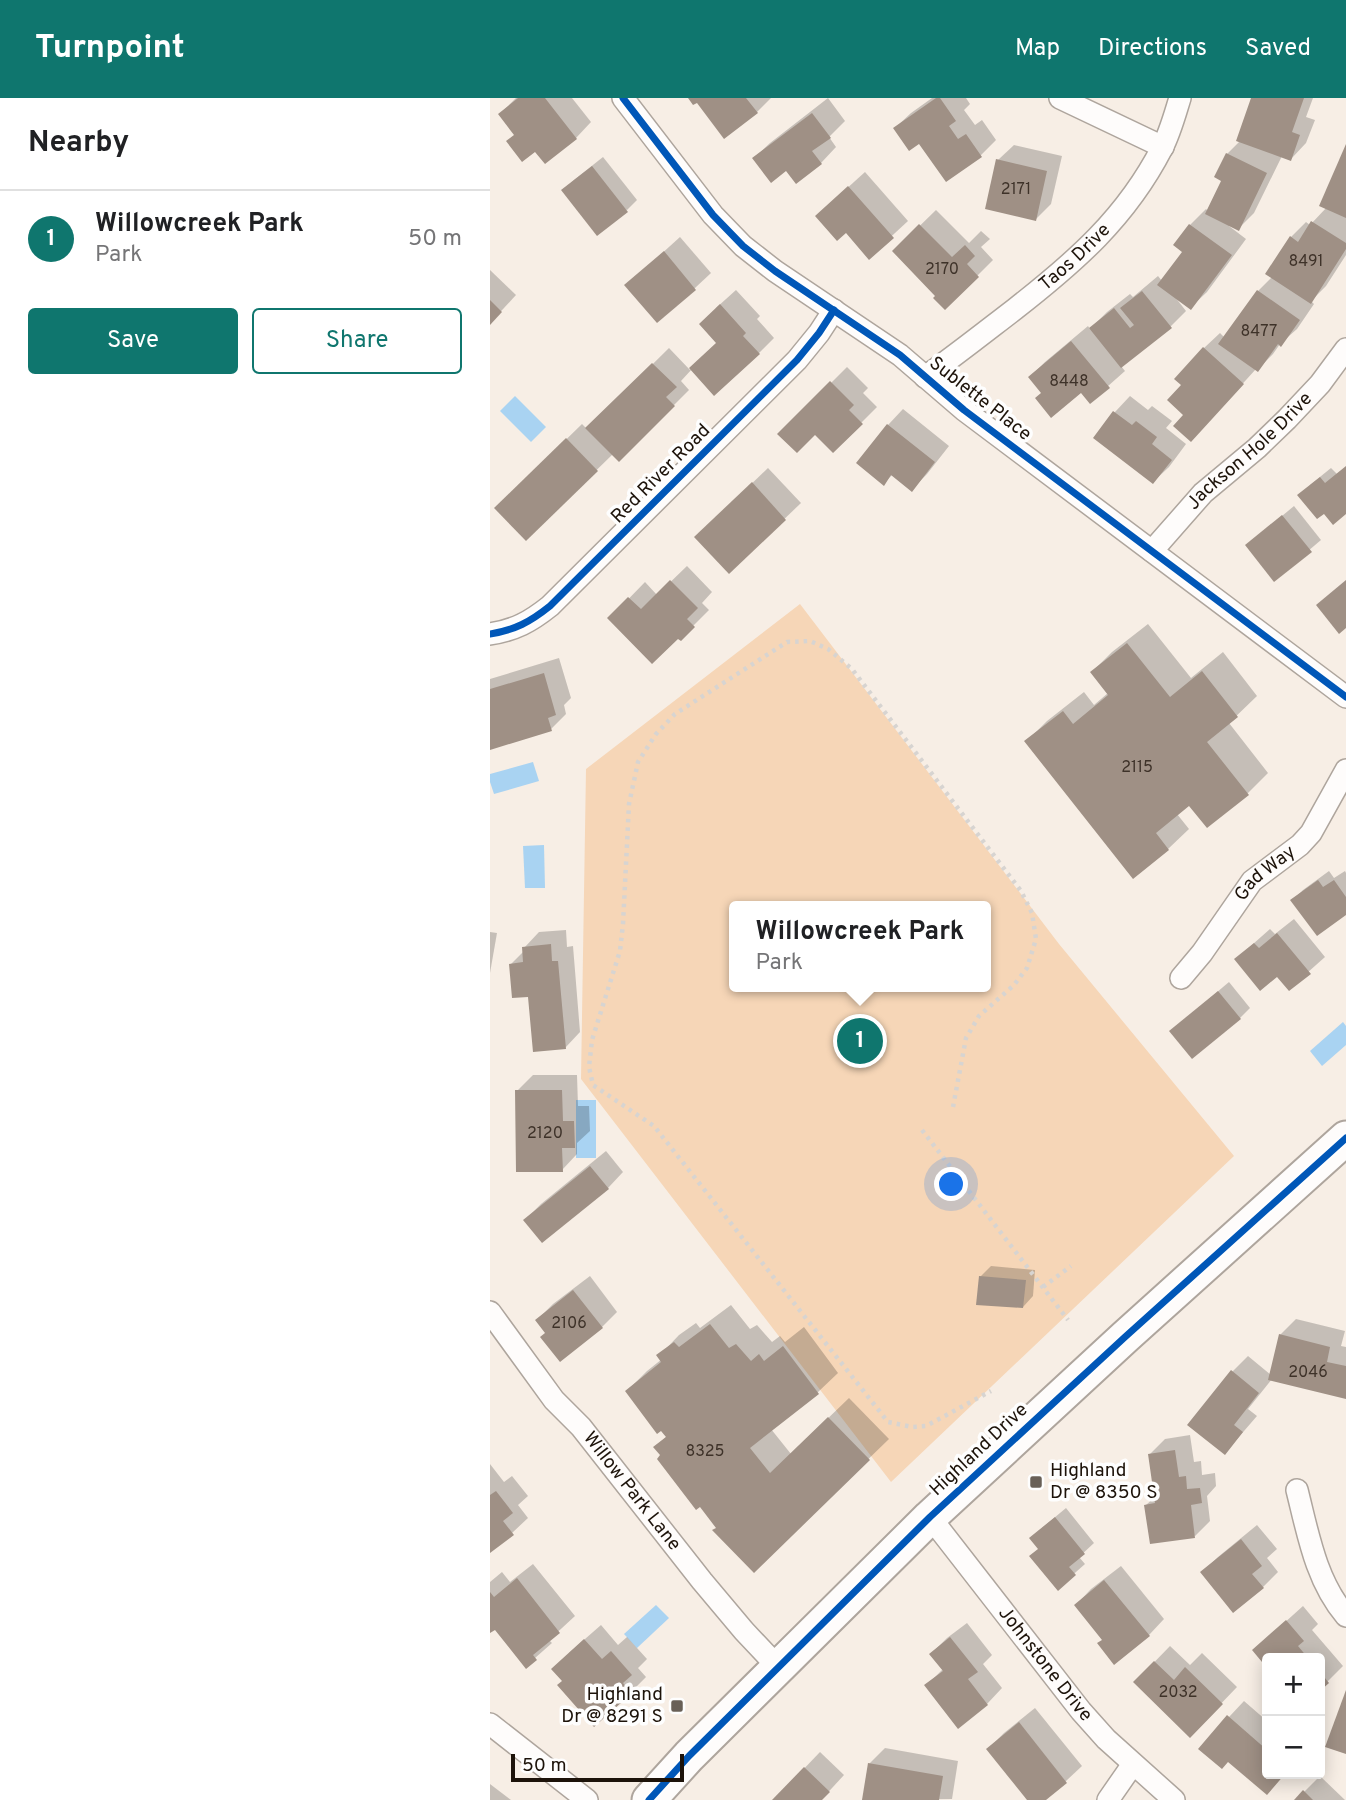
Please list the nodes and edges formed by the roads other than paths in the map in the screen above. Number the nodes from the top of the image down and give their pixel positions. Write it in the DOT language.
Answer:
graph roads {
  1 [pos="623,98"];
  2 [pos="1060,98"];
  3 [pos="1181,98"];
  4 [pos="1163,146"];
  5 [pos="834,310"];
  6 [pos="1346,349"];
  7 [pos="925,377"];
  8 [pos="1152,551"];
  9 [pos="490,634"];
  10 [pos="1346,697"];
  11 [pos="1346,770"];
  12 [pos="1181,978"];
  13 [pos="1346,1138"];
  14 [pos="490,1312"];
  15 [pos="1297,1490"];
  16 [pos="930,1517"];
  17 [pos="1346,1616"];
  18 [pos="778,1667"];
  19 [pos="490,1724"];
  20 [pos="1133,1764"];
  21 [pos="587,1800"];
  22 [pos="649,1800"];
  23 [pos="1108,1800"];
  24 [pos="1174,1800"];
  1 -- 5 [label="street, Sublette Place"];
  2 -- 4 [label="street"];
  3 -- 4 [label="street, Taos Drive"];
  4 -- 7 [label="street, Taos Drive"];
  5 -- 7 [label="street, Sublette Place"];
  5 -- 9 [label="street, Red River Road"];
  6 -- 8 [label="street, Jackson Hole Drive"];
  7 -- 8 [label="street, Sublette Place"];
  8 -- 10 [label="street, Sublette Place"];
  11 -- 12 [label="street, Gad Way"];
  13 -- 16 [label="main road, Highland Drive"];
  14 -- 18 [label="street, Willow Park Lane"];
  15 -- 17 [label="street"];
  16 -- 18 [label="main road, Highland Drive"];
  16 -- 20 [label="street, Johnstone Drive"];
  18 -- 22 [label="main road, Highland Drive"];
  19 -- 21 [label="street"];
  20 -- 23 [label="street"];
  20 -- 24 [label="street, Johnstone Drive"];
}
